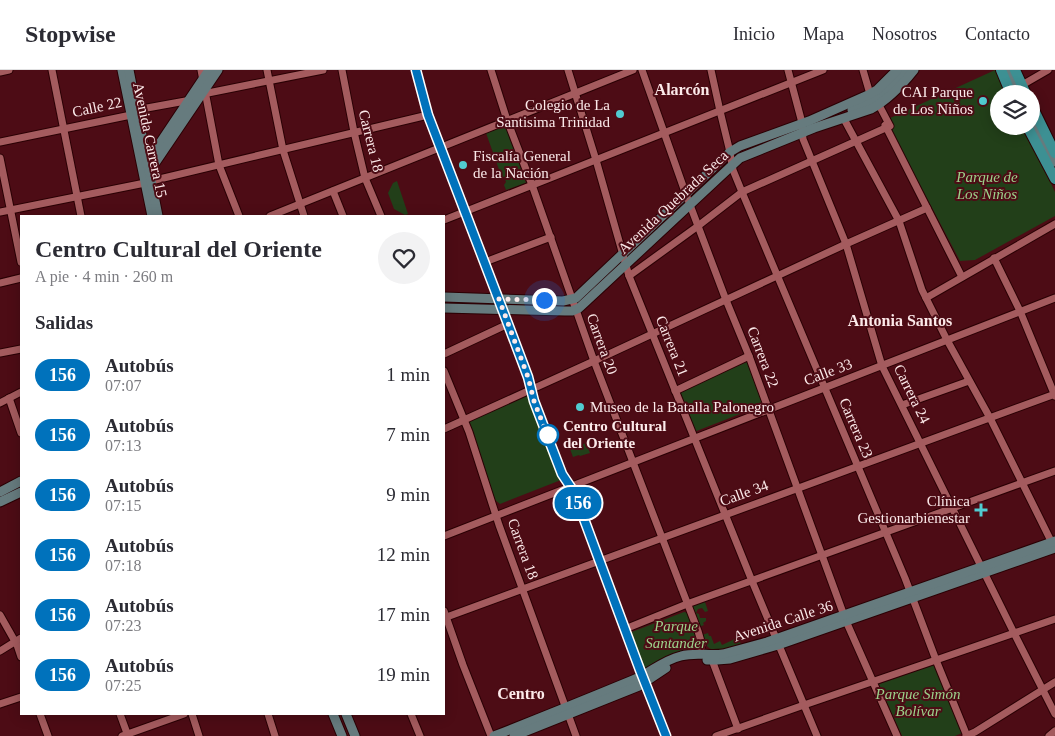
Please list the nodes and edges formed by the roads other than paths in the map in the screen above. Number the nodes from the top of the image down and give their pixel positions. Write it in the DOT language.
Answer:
graph roads {
  1 [pos="9,70"];
  2 [pos="52,70"];
  3 [pos="122,70"];
  4 [pos="129,70"];
  5 [pos="209,70"];
  6 [pos="218,70"];
  7 [pos="267,70"];
  8 [pos="323,70"];
  9 [pos="342,70"];
  10 [pos="416,70"];
  11 [pos="491,70"];
  12 [pos="568,70"];
  13 [pos="633,70"];
  14 [pos="642,70"];
  15 [pos="711,70"];
  16 [pos="788,70"];
  17 [pos="823,70"];
  18 [pos="863,70"];
  19 [pos="897,70"];
  20 [pos="905,70"];
  21 [pos="914,70"];
  22 [pos="1001,70"];
  23 [pos="1008,70"];
  24 [pos="1015,70"];
  25 [pos="1048,70"];
  26 [pos="0,72"];
  27 [pos="202,75"];
  28 [pos="269,81"];
  29 [pos="792,82"];
  30 [pos="1007,85"];
  31 [pos="1018,85"];
  32 [pos="1020,85"];
  33 [pos="1029,85"];
  34 [pos="203,94"];
  35 [pos="575,94"];
  36 [pos="870,94"];
  37 [pos="189,100"];
  38 [pos="877,106"];
  39 [pos="720,111"];
  40 [pos="133,113"];
  41 [pos="428,115"];
  42 [pos="844,119"];
  43 [pos="507,120"];
  44 [pos="1040,121"];
  45 [pos="805,122"];
  46 [pos="888,127"];
  47 [pos="64,129"];
  48 [pos="354,132"];
  49 [pos="664,133"];
  50 [pos="802,133"];
  51 [pos="1032,135"];
  52 [pos="1039,135"];
  53 [pos="0,142"];
  54 [pos="856,142"];
  55 [pos="440,148"];
  56 [pos="1054,148"];
  57 [pos="283,150"];
  58 [pos="730,152"];
  59 [pos="0,158"];
  60 [pos="596,160"];
  61 [pos="812,161"];
  62 [pos="1055,162"];
  63 [pos="219,165"];
  64 [pos="732,165"];
  65 [pos="147,174"];
  66 [pos="366,178"];
  67 [pos="1055,179"];
  68 [pos="532,185"];
  69 [pos="333,191"];
  70 [pos="742,192"];
  71 [pos="686,195"];
  72 [pos="77,196"];
  73 [pos="300,204"];
  74 [pos="690,204"];
  75 [pos="927,208"];
  76 [pos="11,210"];
  77 [pos="0,212"];
  78 [pos="465,212"];
  79 [pos="81,215"];
  80 [pos="152,215"];
  81 [pos="158,215"];
  82 [pos="239,215"];
  83 [pos="272,215"];
  84 [pos="304,215"];
  85 [pos="343,215"];
  86 [pos="381,215"];
  87 [pos="445,220"];
  88 [pos="899,221"];
  89 [pos="1055,224"];
  90 [pos="698,226"];
  91 [pos="551,237"];
  92 [pos="846,244"];
  93 [pos="623,254"];
  94 [pos="20,257"];
  95 [pos="994,258"];
  96 [pos="485,262"];
  97 [pos="626,264"];
  98 [pos="629,276"];
  99 [pos="778,276"];
  100 [pos="962,277"];
  101 [pos="20,278"];
  102 [pos="0,283"];
  103 [pos="445,297"];
  104 [pos="926,298"];
  105 [pos="1055,298"];
  106 [pos="499,299"];
  107 [pos="572,300"];
  108 [pos="726,300"];
  109 [pos="445,308"];
  110 [pos="503,309"];
  111 [pos="576,310"];
  112 [pos="1020,312"];
  113 [pos="508,324"];
  114 [pos="652,334"];
  115 [pos="947,340"];
  116 [pos="20,349"];
  117 [pos="0,353"];
  118 [pos="445,354"];
  119 [pos="749,356"];
  120 [pos="594,361"];
  121 [pos="882,366"];
  122 [pos="445,373"];
  123 [pos="969,380"];
  124 [pos="824,388"];
  125 [pos="531,389"];
  126 [pos="675,391"];
  127 [pos="20,392"];
  128 [pos="1055,395"];
  129 [pos="9,398"];
  130 [pos="0,403"];
  131 [pos="902,405"];
  132 [pos="769,410"];
  133 [pos="990,418"];
  134 [pos="464,420"];
  135 [pos="20,429"];
  136 [pos="445,429"];
  137 [pos="694,438"];
  138 [pos="921,444"];
  139 [pos="633,462"];
  140 [pos="857,466"];
  141 [pos="1055,471"];
  142 [pos="20,482"];
  143 [pos="1023,483"];
  144 [pos="570,486"];
  145 [pos="798,488"];
  146 [pos="0,492"];
  147 [pos="20,492"];
  148 [pos="0,502"];
  149 [pos="953,509"];
  150 [pos="725,514"];
  151 [pos="496,516"];
  152 [pos="886,533"];
  153 [pos="445,536"];
  154 [pos="662,537"];
  155 [pos="1054,546"];
  156 [pos="822,556"];
  157 [pos="599,560"];
  158 [pos="983,570"];
  159 [pos="752,581"];
  160 [pos="522,589"];
  161 [pos="912,595"];
  162 [pos="687,604"];
  163 [pos="0,615"];
  164 [pos="445,616"];
  165 [pos="845,618"];
  166 [pos="445,619"];
  167 [pos="1055,619"];
  168 [pos="625,629"];
  169 [pos="1014,633"];
  170 [pos="18,640"];
  171 [pos="777,642"];
  172 [pos="0,651"];
  173 [pos="699,653"];
  174 [pos="712,660"];
  175 [pos="936,660"];
  176 [pos="644,679"];
  177 [pos="872,681"];
  178 [pos="1055,682"];
  179 [pos="1043,690"];
  180 [pos="20,697"];
  181 [pos="0,704"];
  182 [pos="804,705"];
  183 [pos="567,711"];
  184 [pos="1055,714"];
  185 [pos="40,715"];
  186 [pos="120,715"];
  187 [pos="181,715"];
  188 [pos="192,715"];
  189 [pos="268,715"];
  190 [pos="333,715"];
  191 [pos="346,715"];
  192 [pos="411,715"];
  193 [pos="738,728"];
  194 [pos="1055,731"];
  195 [pos="126,735"];
  196 [pos="720,735"];
  197 [pos="48,736"];
  198 [pos="200,736"];
  199 [pos="275,736"];
  200 [pos="342,736"];
  201 [pos="355,736"];
  202 [pos="420,736"];
  203 [pos="492,736"];
  204 [pos="514,736"];
  205 [pos="576,736"];
  206 [pos="666,736"];
  207 [pos="817,736"];
  208 [pos="897,736"];
  209 [pos="966,736"];
  210 [pos="1049,736"];
  1 -- 26 [label="street"];
  2 -- 47 [label="street"];
  3 -- 40 [label="main road, Avenida Carrera 15"];
  4 -- 40 [label="main road, Avenida Carrera 15"];
  5 -- 27 [label="main road"];
  6 -- 34 [label="main road"];
  7 -- 28 [label="street"];
  8 -- 28 [label="street, Calle 22"];
  9 -- 48 [label="street, Carrera 18"];
  10 -- 41 [label="street"];
  11 -- 43 [label="street, Carrera 20"];
  12 -- 35 [label="street, Carrera 21"];
  13 -- 35 [label="street"];
  14 -- 49 [label="street, Carrera 22"];
  15 -- 39 [label="street, Carrera 23"];
  16 -- 29 [label="street, Carrera 24"];
  17 -- 29 [label="street"];
  18 -- 36 [label="street"];
  19 -- 36 [label="main road, Avenida Quebrada Seca"];
  20 -- 45 [label="main road"];
  21 -- 38 [label="main road, Avenida Quebrada Seca"];
  22 -- 30 [label="highway"];
  23 -- 31 [label="main road"];
  24 -- 32 [label="highway"];
  25 -- 33 [label="street"];
  27 -- 34 [label="street"];
  27 -- 37 [label="main road"];
  28 -- 34 [label="street, Calle 22"];
  28 -- 57 [label="street"];
  29 -- 39 [label="street"];
  29 -- 45 [label="street, Carrera 24"];
  34 -- 37 [label="street, Calle 22"];
  34 -- 63 [label="street"];
  34 -- 65 [label="main road"];
  35 -- 43 [label="street"];
  35 -- 60 [label="street, Carrera 21"];
  36 -- 45 [label="main road, Avenida Quebrada Seca"];
  37 -- 40 [label="street, Calle 22"];
  37 -- 65 [label="main road"];
  38 -- 42 [label="main road, Avenida Quebrada Seca"];
  38 -- 46 [label="street"];
  39 -- 49 [label="street"];
  39 -- 58 [label="street, Carrera 23"];
  40 -- 47 [label="street, Calle 22"];
  40 -- 65 [label="main road, Avenida Carrera 15"];
  41 -- 48 [label="street"];
  41 -- 55 [label="street"];
  42 -- 50 [label="main road, Avenida Quebrada Seca"];
  42 -- 54 [label="street"];
  43 -- 55 [label="street"];
  43 -- 68 [label="street, Carrera 20"];
  44 -- 56 [label="highway"];
  45 -- 50 [label="street, Carrera 24"];
  45 -- 58 [label="main road, Avenida Quebrada Seca"];
  46 -- 54 [label="street"];
  46 -- 75 [label="street"];
  47 -- 53 [label="street, Calle 22"];
  47 -- 72 [label="street"];
  48 -- 57 [label="street"];
  48 -- 66 [label="street, Carrera 18"];
  49 -- 60 [label="street"];
  49 -- 71 [label="street, Carrera 22"];
  50 -- 61 [label="street, Carrera 24"];
  50 -- 64 [label="main road, Avenida Quebrada Seca"];
  51 -- 67 [label="highway"];
  52 -- 62 [label="main road"];
  54 -- 61 [label="street"];
  54 -- 88 [label="street"];
  55 -- 66 [label="street"];
  55 -- 78 [label="street"];
  57 -- 63 [label="street"];
  57 -- 73 [label="street"];
  58 -- 64 [label="street, Carrera 23"];
  58 -- 71 [label="main road, Avenida Quebrada Seca"];
  59 -- 76 [label="street"];
  60 -- 68 [label="street"];
  60 -- 93 [label="street, Carrera 21"];
  61 -- 70 [label="street"];
  61 -- 92 [label="street, Carrera 24"];
  63 -- 65 [label="street"];
  63 -- 82 [label="street"];
  64 -- 70 [label="street, Carrera 23"];
  64 -- 74 [label="main road, Avenida Quebrada Seca"];
  65 -- 72 [label="street"];
  65 -- 80 [label="main road, Avenida Carrera 15"];
  65 -- 81 [label="main road, Avenida Carrera 15"];
  66 -- 69 [label="street"];
  66 -- 86 [label="street, Carrera 18"];
  68 -- 78 [label="street"];
  68 -- 91 [label="street, Carrera 20"];
  69 -- 73 [label="street"];
  69 -- 85 [label="street"];
  70 -- 90 [label="street"];
  70 -- 99 [label="street, Carrera 23"];
  71 -- 74 [label="street, Carrera 22"];
  71 -- 93 [label="main road, Avenida Quebrada Seca"];
  72 -- 76 [label="street"];
  72 -- 79 [label="street"];
  73 -- 83 [label="street"];
  73 -- 84 [label="street"];
  74 -- 90 [label="street, Carrera 22"];
  74 -- 97 [label="main road, Avenida Quebrada Seca"];
  75 -- 88 [label="street"];
  75 -- 100 [label="street"];
  76 -- 77 [label="street"];
  76 -- 94 [label="street"];
  78 -- 87 [label="street"];
  78 -- 96 [label="street"];
  88 -- 92 [label="street"];
  88 -- 104 [label="street"];
  89 -- 95 [label="street"];
  90 -- 98 [label="street"];
  90 -- 108 [label="street, Carrera 22"];
  91 -- 96 [label="street"];
  91 -- 107 [label="street, Carrera 20"];
  92 -- 99 [label="street"];
  92 -- 121 [label="street, Carrera 24"];
  93 -- 97 [label="street, Carrera 21"];
  93 -- 107 [label="main road, Avenida Quebrada Seca"];
  95 -- 100 [label="street"];
  95 -- 112 [label="street"];
  96 -- 106 [label="street"];
  97 -- 98 [label="street, Carrera 21"];
  97 -- 111 [label="main road, Avenida Quebrada Seca"];
  98 -- 114 [label="street, Carrera 21"];
  99 -- 108 [label="street"];
  99 -- 124 [label="street, Carrera 23"];
  100 -- 104 [label="street"];
  101 -- 102 [label="street"];
  103 -- 106 [label="main road"];
  104 -- 115 [label="street"];
  105 -- 112 [label="street, Calle 33"];
  106 -- 107 [label="main road"];
  106 -- 110 [label="street"];
  107 -- 111 [label="street, Carrera 20"];
  108 -- 114 [label="street"];
  108 -- 119 [label="street, Carrera 22"];
  109 -- 110 [label="main road"];
  110 -- 111 [label="main road"];
  110 -- 113 [label="street"];
  111 -- 120 [label="street, Carrera 20"];
  112 -- 115 [label="street, Calle 33"];
  112 -- 128 [label="street"];
  113 -- 118 [label="street"];
  113 -- 125 [label="street"];
  114 -- 120 [label="street"];
  114 -- 126 [label="street, Carrera 21"];
  115 -- 121 [label="street, Calle 33"];
  115 -- 123 [label="street"];
  116 -- 117 [label="street"];
  119 -- 126 [label="street"];
  119 -- 132 [label="street, Carrera 22"];
  120 -- 125 [label="street"];
  120 -- 139 [label="street, Carrera 20"];
  121 -- 124 [label="street, Calle 33"];
  121 -- 131 [label="street, Carrera 24"];
  122 -- 134 [label="street, Carrera 18"];
  123 -- 131 [label="street"];
  123 -- 133 [label="street"];
  124 -- 132 [label="street, Calle 33"];
  124 -- 140 [label="street, Carrera 23"];
  125 -- 134 [label="street"];
  125 -- 144 [label="street"];
  126 -- 137 [label="street, Carrera 21"];
  127 -- 129 [label="street"];
  128 -- 133 [label="street, Calle 34"];
  129 -- 130 [label="street"];
  129 -- 135 [label="street"];
  131 -- 138 [label="street, Carrera 24"];
  132 -- 137 [label="street, Calle 33"];
  132 -- 145 [label="street, Carrera 22"];
  133 -- 138 [label="street, Calle 34"];
  133 -- 143 [label="street"];
  134 -- 136 [label="street"];
  134 -- 151 [label="street, Carrera 18"];
  137 -- 139 [label="street, Calle 33"];
  137 -- 150 [label="street, Carrera 21"];
  138 -- 140 [label="street, Calle 34"];
  138 -- 149 [label="street, Carrera 24"];
  139 -- 144 [label="street, Calle 33"];
  139 -- 154 [label="street, Carrera 20"];
  140 -- 145 [label="street, Calle 34"];
  140 -- 152 [label="street, Carrera 23"];
  141 -- 143 [label="street"];
  142 -- 146 [label="main road"];
  143 -- 149 [label="street"];
  143 -- 155 [label="street"];
  144 -- 151 [label="street, Calle 33"];
  144 -- 157 [label="street"];
  145 -- 150 [label="street, Calle 34"];
  145 -- 156 [label="street, Carrera 22"];
  147 -- 148 [label="main road"];
  149 -- 152 [label="street"];
  149 -- 158 [label="street, Carrera 24"];
  150 -- 154 [label="street, Calle 34"];
  150 -- 159 [label="street, Carrera 21"];
  151 -- 153 [label="street, Calle 33"];
  151 -- 160 [label="street, Carrera 18"];
  152 -- 156 [label="street"];
  152 -- 161 [label="street, Carrera 23"];
  154 -- 157 [label="street, Calle 34"];
  154 -- 162 [label="street, Carrera 20"];
  155 -- 158 [label="main road, Avenida Calle 36"];
  156 -- 159 [label="street"];
  156 -- 165 [label="street, Carrera 22"];
  157 -- 160 [label="street, Calle 34"];
  157 -- 168 [label="street"];
  158 -- 161 [label="main road, Avenida Calle 36"];
  158 -- 169 [label="street, Carrera 24"];
  159 -- 162 [label="street"];
  159 -- 171 [label="street, Carrera 21"];
  160 -- 164 [label="street, Calle 34"];
  160 -- 183 [label="street, Carrera 18"];
  161 -- 165 [label="main road, Avenida Calle 36"];
  161 -- 175 [label="street, Carrera 23"];
  162 -- 168 [label="street"];
  162 -- 173 [label="street, Carrera 20"];
  163 -- 170 [label="street"];
  165 -- 171 [label="main road, Avenida Calle 36"];
  165 -- 177 [label="street, Carrera 22"];
  166 -- 203 [label="street"];
  167 -- 169 [label="street"];
  168 -- 176 [label="street"];
  169 -- 175 [label="street"];
  169 -- 179 [label="street, Carrera 24"];
  170 -- 172 [label="street"];
  171 -- 173 [label="main road, Avenida Calle 36"];
  171 -- 174 [label="main road, Avenida Calle 36"];
  171 -- 182 [label="street, Carrera 21"];
  173 -- 176 [label="main road, Avenida Calle 36"];
  174 -- 176 [label="main road, Avenida Calle 36"];
  174 -- 193 [label="street"];
  175 -- 177 [label="street"];
  175 -- 209 [label="street, Carrera 23"];
  176 -- 183 [label="main road, Avenida Calle 36"];
  176 -- 206 [label="street"];
  177 -- 182 [label="street"];
  177 -- 208 [label="street, Carrera 22"];
  178 -- 179 [label="street"];
  179 -- 184 [label="street, Carrera 24"];
  179 -- 209 [label="street"];
  180 -- 181 [label="street"];
  182 -- 193 [label="street"];
  182 -- 207 [label="street, Carrera 21"];
  183 -- 203 [label="main road, Avenida Calle 36"];
  183 -- 204 [label="main road, Avenida Calle 36"];
  183 -- 205 [label="street, Carrera 18"];
  185 -- 197 [label="street"];
  186 -- 195 [label="street"];
  187 -- 195 [label="street"];
  188 -- 198 [label="street"];
  189 -- 199 [label="street"];
  190 -- 200 [label="main road"];
  191 -- 201 [label="main road"];
  192 -- 202 [label="street"];
  193 -- 196 [label="street"];
  194 -- 210 [label="street"];
}
